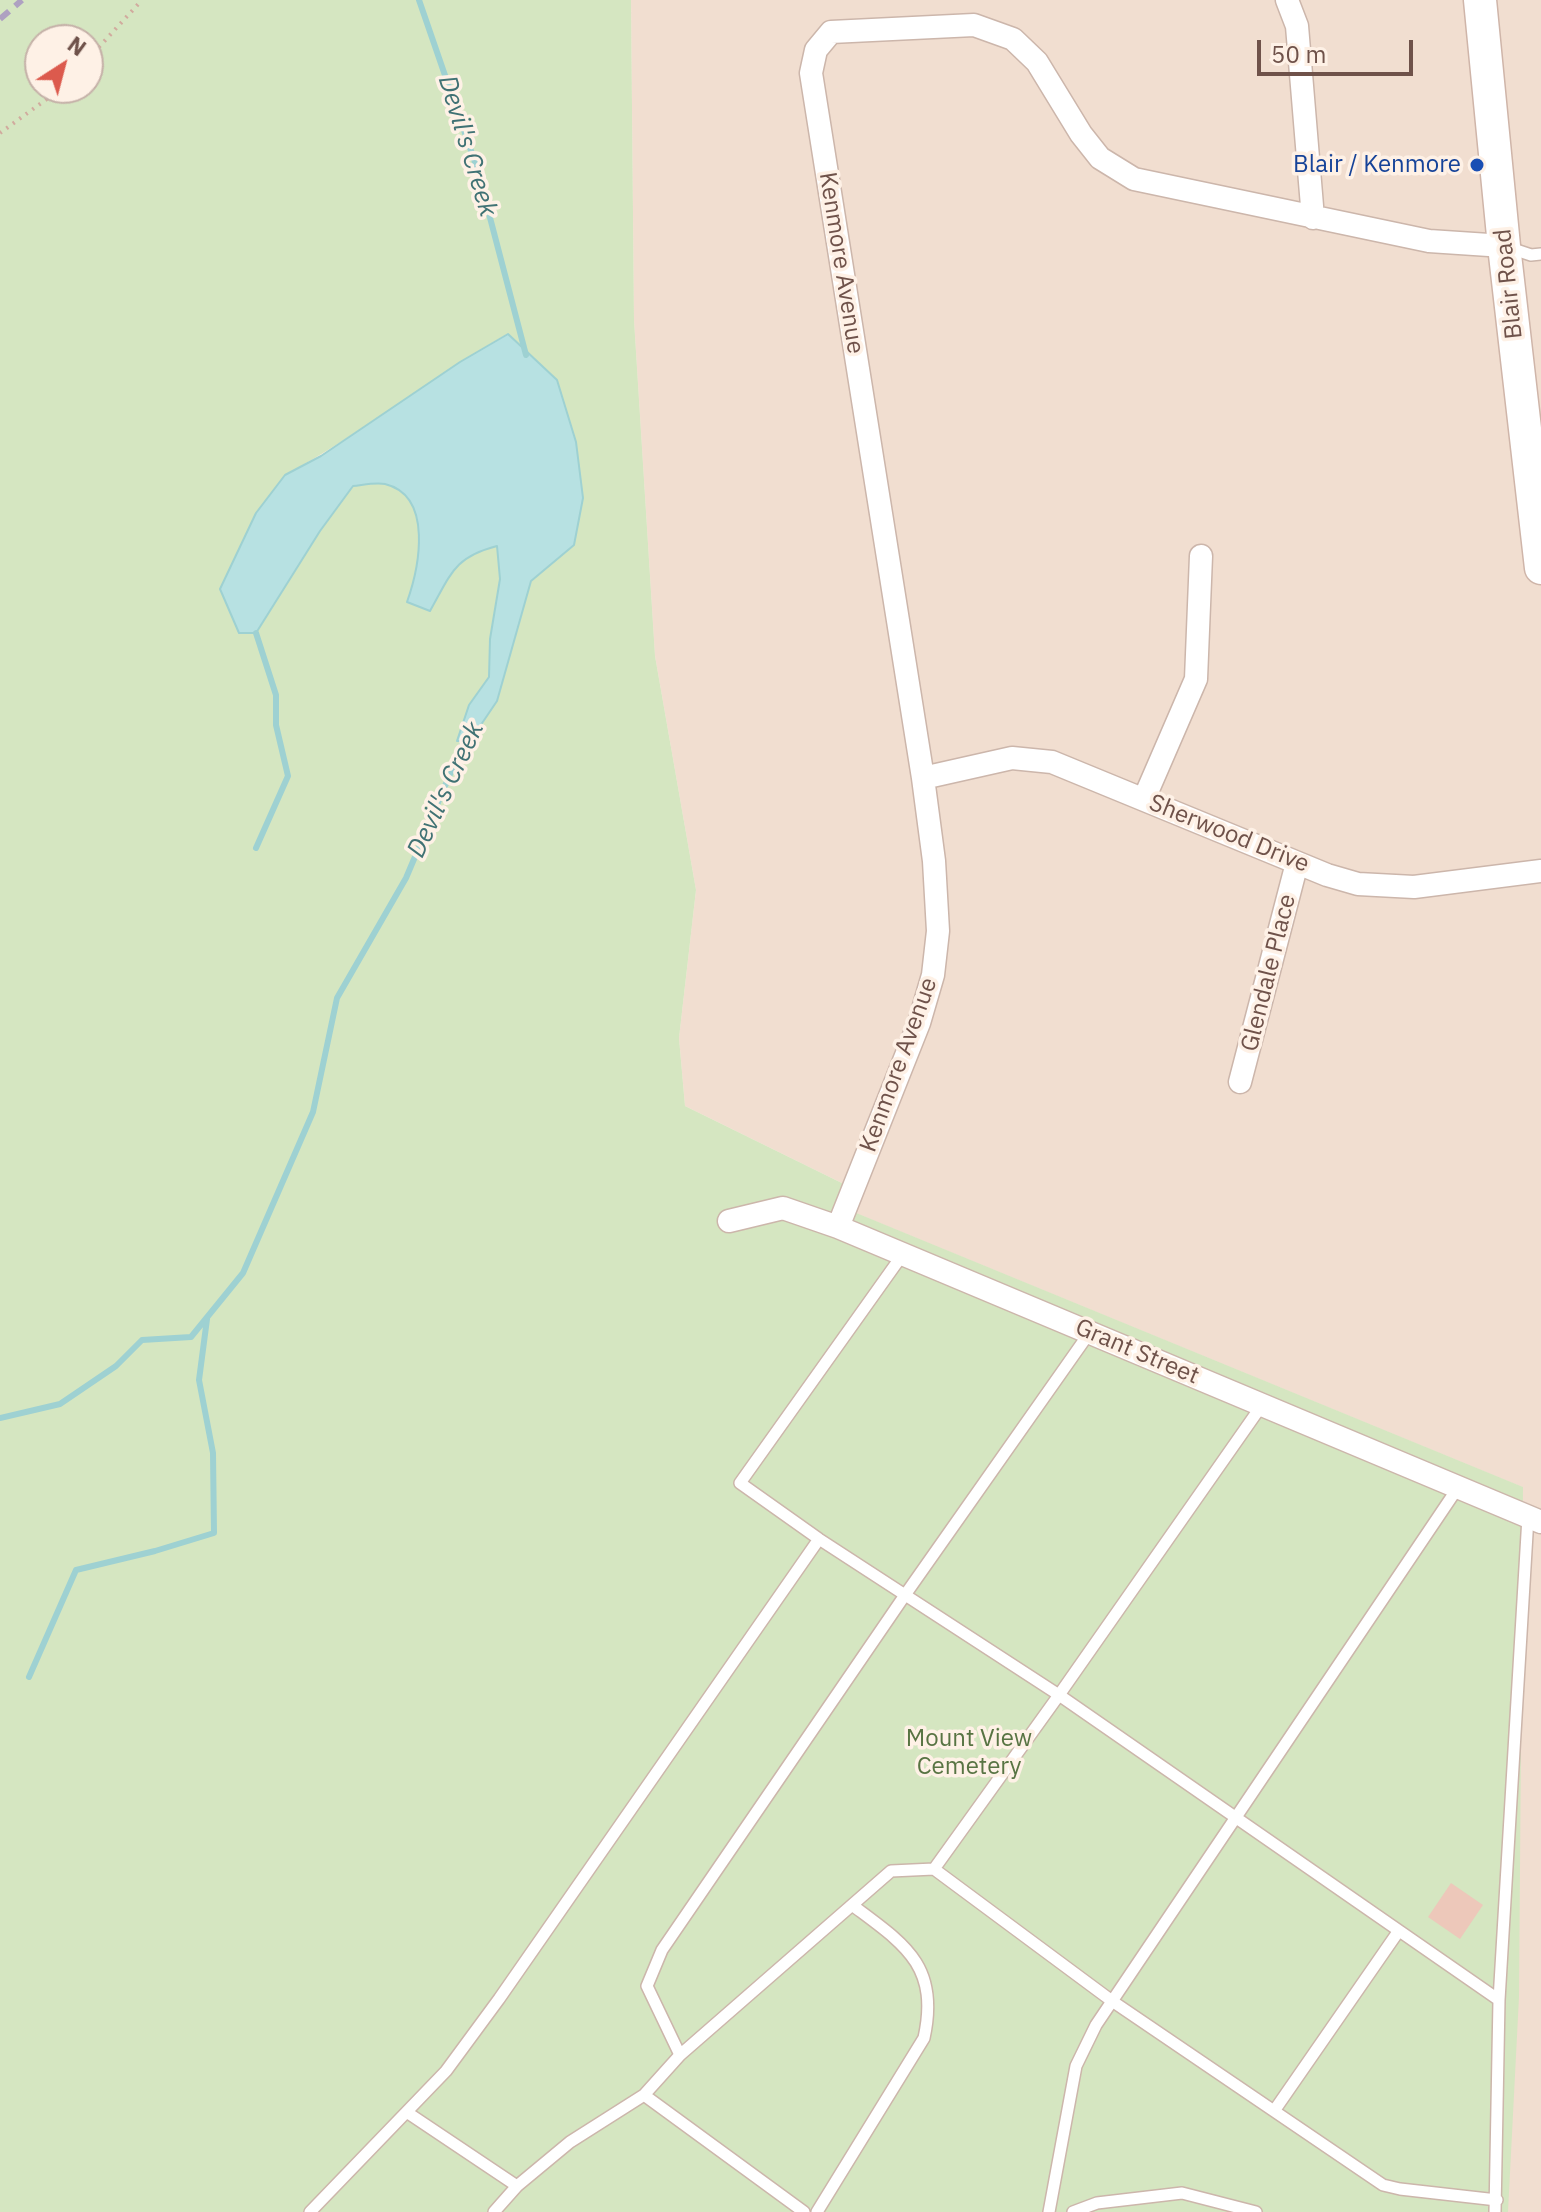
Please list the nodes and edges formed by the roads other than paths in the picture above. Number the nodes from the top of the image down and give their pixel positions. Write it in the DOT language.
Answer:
graph roads {
  1 [pos="1287,0"];
  2 [pos="1480,0"];
  3 [pos="1313,218"];
  4 [pos="1504,246"];
  5 [pos="1541,254"];
  6 [pos="1201,556"];
  7 [pos="1541,568"];
  8 [pos="923,778"];
  9 [pos="1144,799"];
  10 [pos="1297,863"];
  11 [pos="1541,871"];
  12 [pos="1240,1082"];
  13 [pos="729,1221"];
  14 [pos="838,1227"];
  15 [pos="904,1253"];
  16 [pos="1090,1332"];
  17 [pos="1262,1405"];
  18 [pos="1457,1489"];
  19 [pos="1535,1520"];
  20 [pos="819,1539"];
  21 [pos="905,1595"];
  22 [pos="1059,1695"];
  23 [pos="1236,1818"];
  24 [pos="934,1869"];
  25 [pos="852,1905"];
  26 [pos="1398,1932"];
  27 [pos="1499,2000"];
  28 [pos="1112,2001"];
  29 [pos="680,2055"];
  30 [pos="644,2095"];
  31 [pos="1274,2111"];
  32 [pos="408,2113"];
  33 [pos="517,2186"];
  34 [pos="1496,2206"];
  35 [pos="310,2212"];
  36 [pos="494,2212"];
  37 [pos="804,2212"];
  38 [pos="817,2212"];
  39 [pos="1049,2212"];
  40 [pos="1073,2212"];
  41 [pos="1256,2212"];
  1 -- 3 [label="street"];
  2 -- 4 [label="street, Blair Road"];
  3 -- 4 [label="street, Kenmore Avenue"];
  3 -- 8 [label="street, Kenmore Avenue"];
  4 -- 5 [label="lane"];
  4 -- 7 [label="street, Blair Road"];
  6 -- 9 [label="street"];
  8 -- 9 [label="street, Sherwood Drive"];
  8 -- 14 [label="street, Kenmore Avenue"];
  9 -- 10 [label="street, Sherwood Drive"];
  10 -- 11 [label="street, Sherwood Drive"];
  10 -- 12 [label="street, Glendale Place"];
  13 -- 14 [label="street, Grant Street"];
  14 -- 15 [label="street, Grant Street"];
  15 -- 16 [label="street, Grant Street"];
  15 -- 20 [label="lane"];
  16 -- 17 [label="street, Grant Street"];
  16 -- 21 [label="lane"];
  17 -- 18 [label="street, Grant Street"];
  17 -- 22 [label="lane"];
  18 -- 19 [label="street, Grant Street"];
  18 -- 23 [label="lane"];
  19 -- 27 [label="lane"];
  20 -- 21 [label="lane"];
  20 -- 32 [label="lane"];
  21 -- 22 [label="lane"];
  21 -- 29 [label="lane"];
  22 -- 23 [label="lane"];
  22 -- 24 [label="lane"];
  23 -- 26 [label="lane"];
  23 -- 28 [label="lane"];
  24 -- 25 [label="lane"];
  24 -- 28 [label="lane"];
  25 -- 29 [label="lane"];
  25 -- 38 [label="lane"];
  26 -- 27 [label="lane"];
  26 -- 31 [label="lane"];
  27 -- 34 [label="lane"];
  28 -- 31 [label="lane"];
  28 -- 39 [label="lane"];
  29 -- 30 [label="lane"];
  30 -- 33 [label="lane"];
  30 -- 37 [label="lane"];
  31 -- 34 [label="lane"];
  32 -- 33 [label="lane"];
  32 -- 35 [label="lane"];
  33 -- 36 [label="lane"];
  40 -- 41 [label="lane"];
}
